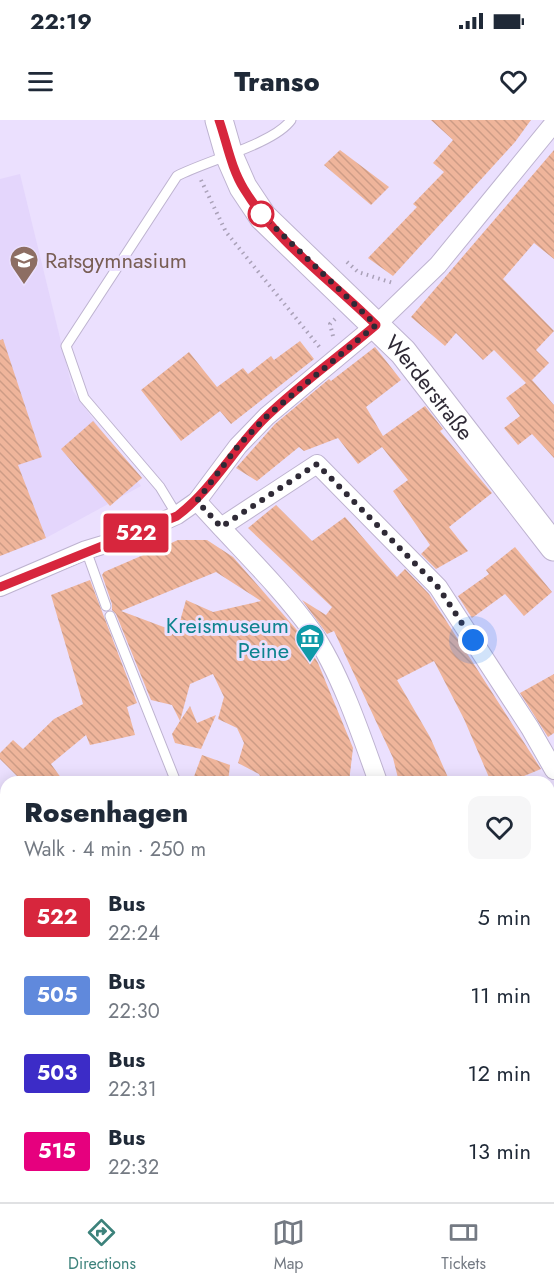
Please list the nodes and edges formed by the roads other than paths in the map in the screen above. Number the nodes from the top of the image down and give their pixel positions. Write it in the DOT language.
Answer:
graph roads {
  1 [pos="291,120"];
  2 [pos="221,123"];
  3 [pos="554,123"];
  4 [pos="229,155"];
  5 [pos="376,325"];
  6 [pos="197,501"];
  7 [pos="177,516"];
  8 [pos="221,527"];
  9 [pos="554,547"];
  10 [pos="86,550"];
  11 [pos="0,587"];
  12 [pos="106,606"];
  13 [pos="110,616"];
  14 [pos="554,770"];
  15 [pos="174,776"];
  16 [pos="376,776"];
  1 -- 4 [label="lane"];
  2 -- 4 [label="street, Werderstraße"];
  3 -- 5 [label="street"];
  4 -- 5 [label="street, Werderstraße"];
  4 -- 7 [label="lane"];
  5 -- 6 [label="street"];
  5 -- 9 [label="street, Werderstraße"];
  6 -- 7 [label="street"];
  6 -- 8 [label="street"];
  7 -- 10 [label="street"];
  8 -- 14 [label="street"];
  8 -- 16 [label="street"];
  10 -- 11 [label="street"];
  10 -- 12 [label="lane"];
  13 -- 15 [label="lane"];
}
